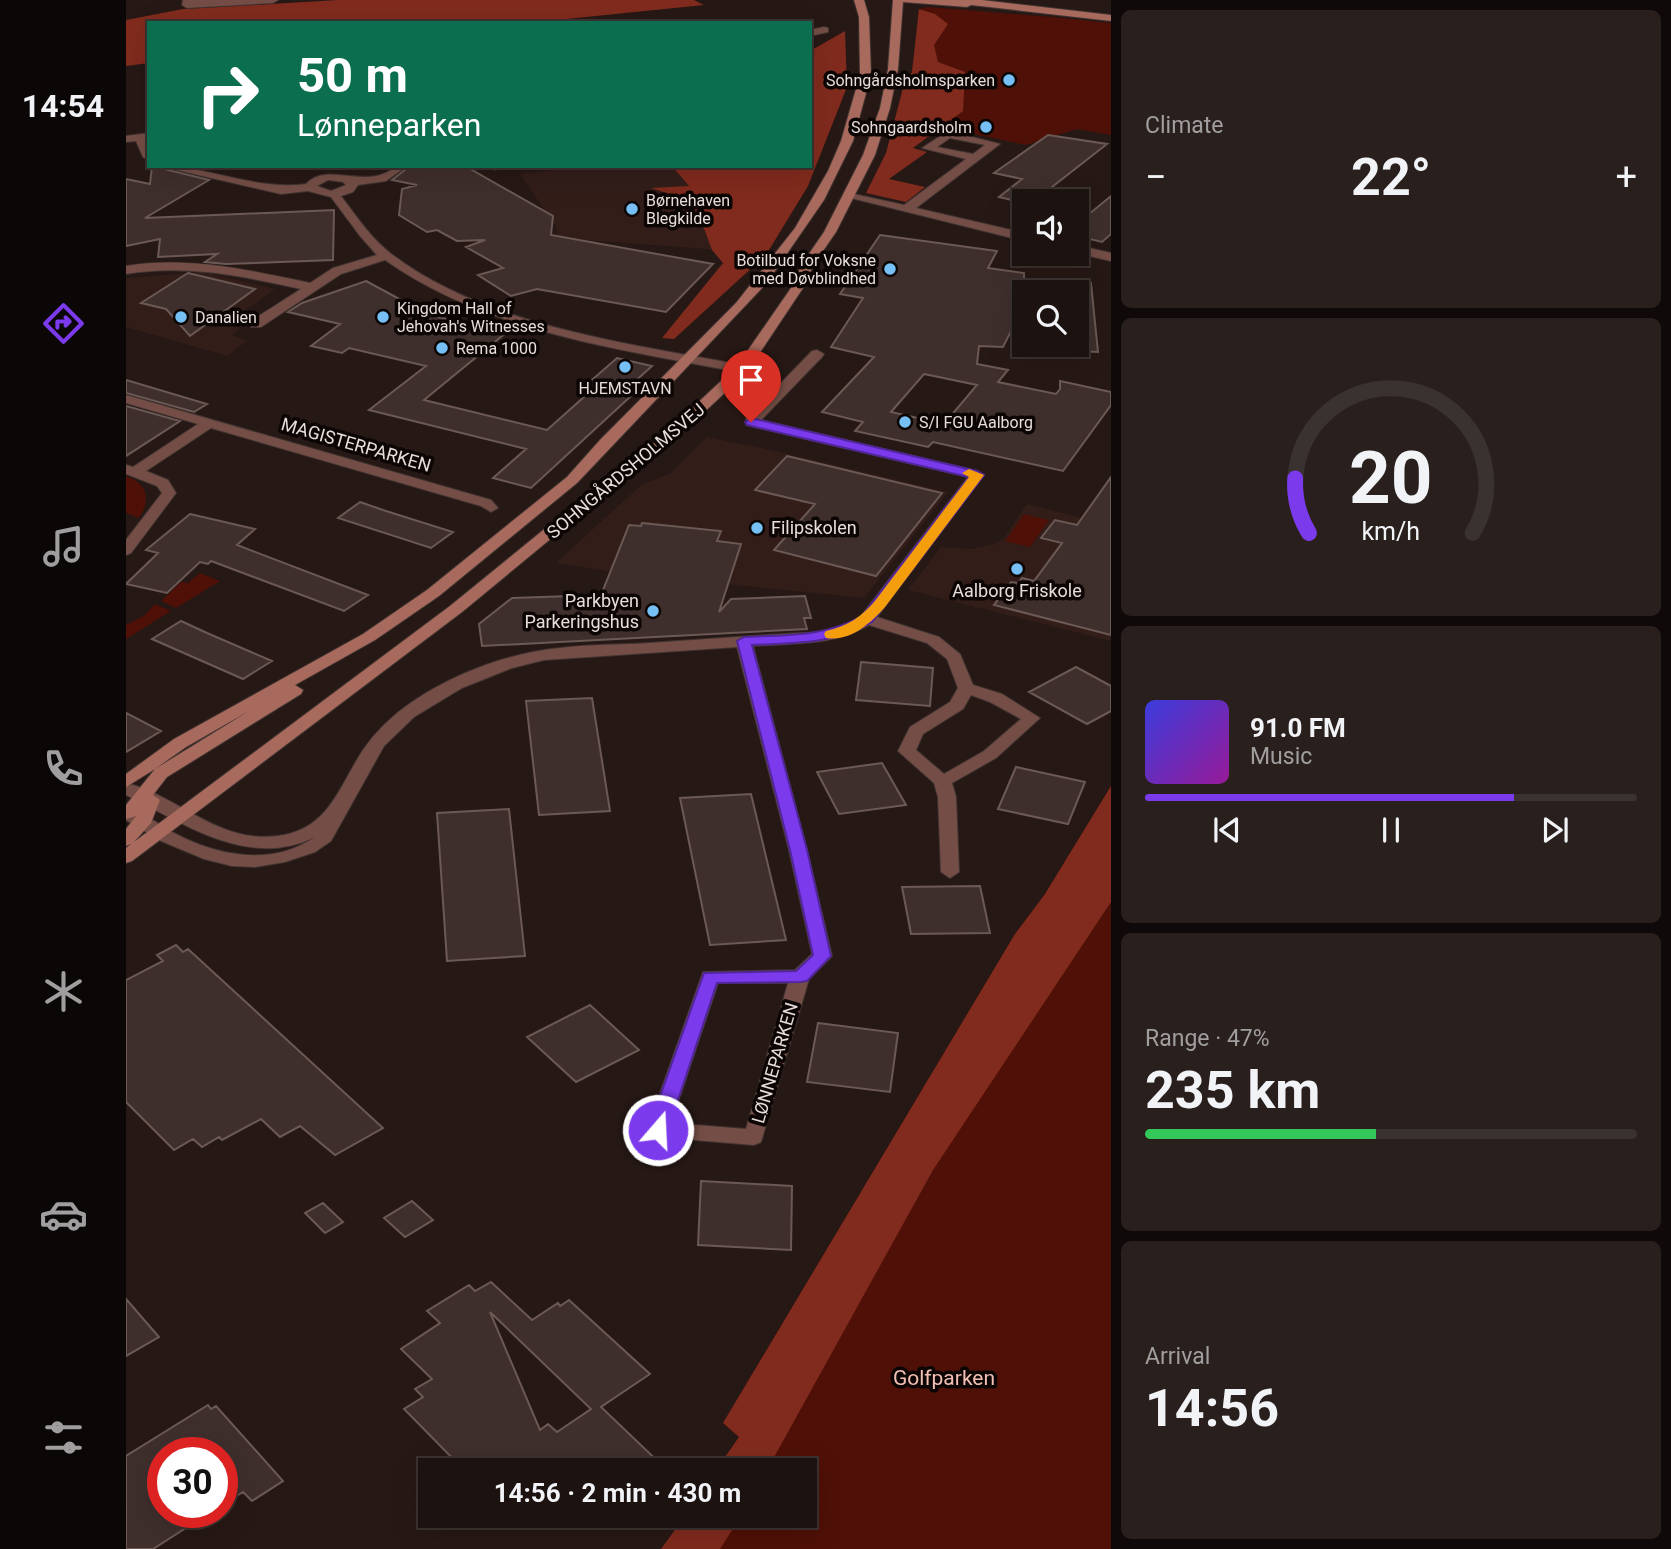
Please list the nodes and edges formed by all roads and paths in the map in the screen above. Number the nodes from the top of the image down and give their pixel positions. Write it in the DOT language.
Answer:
graph roads {
  1 [pos="273,0"];
  2 [pos="898,0"];
  3 [pos="905,0"];
  4 [pos="957,0"];
  5 [pos="187,1"];
  6 [pos="862,1"];
  7 [pos="1006,6"];
  8 [pos="1111,18"];
  9 [pos="824,30"];
  10 [pos="812,33"];
  11 [pos="145,136"];
  12 [pos="126,139"];
  13 [pos="975,158"];
  14 [pos="173,168"];
  15 [pos="399,168"];
  16 [pos="351,182"];
  17 [pos="310,187"];
  18 [pos="334,194"];
  19 [pos="849,196"];
  20 [pos="907,209"];
  21 [pos="1012,234"];
  22 [pos="1089,252"];
  23 [pos="386,256"];
  24 [pos="1111,257"];
  25 [pos="126,270"];
  26 [pos="310,287"];
  27 [pos="256,324"];
  28 [pos="817,354"];
  29 [pos="689,359"];
  30 [pos="741,369"];
  31 [pos="126,399"];
  32 [pos="209,423"];
  33 [pos="130,470"];
  34 [pos="491,508"];
  35 [pos="126,550"];
  36 [pos="867,619"];
  37 [pos="369,638"];
  38 [pos="744,641"];
  39 [pos="966,688"];
  40 [pos="942,781"];
  41 [pos="126,782"];
  42 [pos="139,794"];
  43 [pos="337,811"];
  44 [pos="132,816"];
  45 [pos="183,816"];
  46 [pos="160,832"];
  47 [pos="126,840"];
  48 [pos="126,857"];
  49 [pos="950,872"];
  50 [pos="800,976"];
  1 -- 5 [label="street"];
  2 -- 19 [label="street, SOHNGÅRDSHOLMSVEJ"];
  3 -- 7 [label="street"];
  4 -- 7 [label="street"];
  6 -- 29 [label="street, SOHNGÅRDSHOLMSVEJ"];
  7 -- 8 [label="street"];
  9 -- 10 [label="street"];
  11 -- 12 [label="street"];
  13 -- 20 [label="street"];
  14 -- 17 [label="street"];
  15 -- 16 [label="street"];
  16 -- 17 [label="street"];
  16 -- 18 [label="street"];
  17 -- 18 [label="street"];
  18 -- 23 [label="street"];
  19 -- 20 [label="street"];
  19 -- 30 [label="street, SOHNGÅRDSHOLMSVEJ"];
  20 -- 21 [label="street"];
  22 -- 24 [label="street"];
  23 -- 26 [label="street"];
  23 -- 29 [label="street"];
  25 -- 26 [label="street"];
  26 -- 27 [label="street"];
  28 -- 36 [label="street"];
  29 -- 30 [label="street"];
  29 -- 37 [label="street, SOHNGÅRDSHOLMSVEJ"];
  30 -- 45 [label="street, SOHNGÅRDSHOLMSVEJ"];
  31 -- 32 [label="street, MAGISTERPARKEN"];
  32 -- 33 [label="street"];
  32 -- 34 [label="street, MAGISTERPARKEN"];
  33 -- 35 [label="street"];
  36 -- 38 [label="street"];
  36 -- 39 [label="street"];
  37 -- 41 [label="street, SOHNGÅRDSHOLMSVEJ"];
  37 -- 42 [label="street"];
  38 -- 43 [label="street"];
  38 -- 50 [label="street, LØNNEPARKEN"];
  39 -- 40 [label="street"];
  39 -- 40 [label="street"];
  40 -- 49 [label="street"];
  42 -- 44 [label="street"];
  42 -- 45 [label="street"];
  43 -- 45 [label="street"];
  43 -- 46 [label="street"];
  44 -- 46 [label="street"];
  44 -- 47 [label="street"];
  45 -- 46 [label="street, SOHNGÅRDSHOLMSVEJ"];
  46 -- 48 [label="street, SOHNGÅRDSHOLMSVEJ"];
  50 -- 50 [label="street, LØNNEPARKEN"];
}
